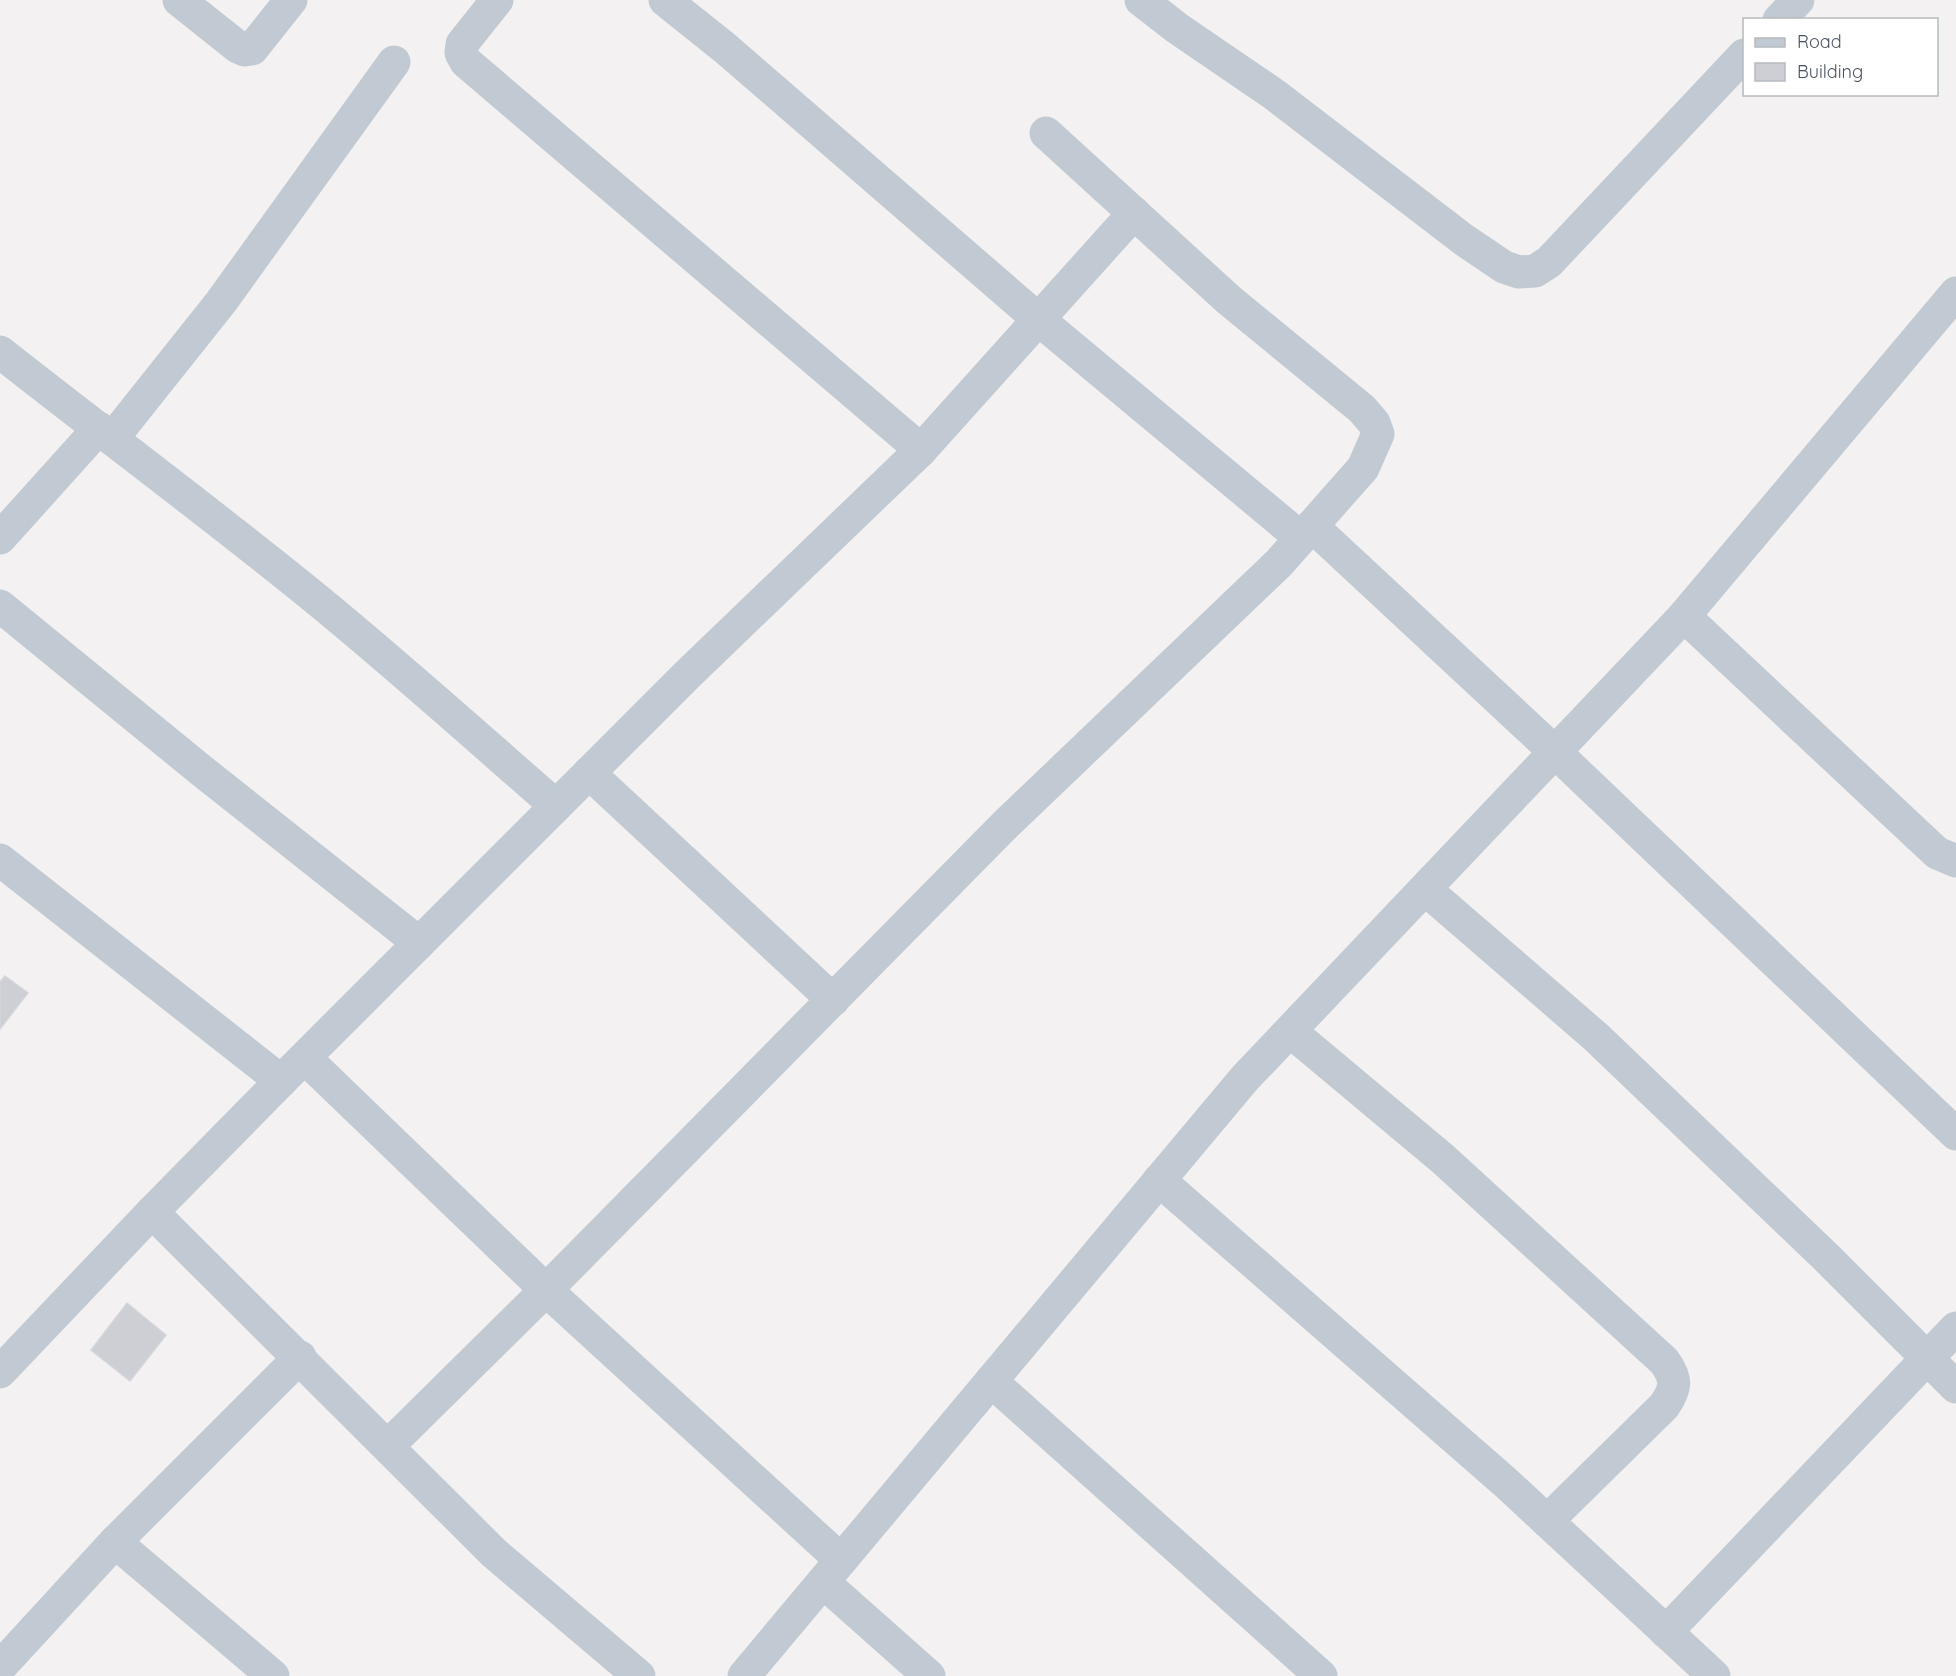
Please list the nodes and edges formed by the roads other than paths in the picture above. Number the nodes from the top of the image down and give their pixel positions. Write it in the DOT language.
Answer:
graph roads {
  1 [pos="179,0"];
  2 [pos="291,0"];
  3 [pos="497,0"];
  4 [pos="665,0"];
  5 [pos="1141,0"];
  6 [pos="1798,0"];
  7 [pos="1781,18"];
  8 [pos="1743,56"];
  9 [pos="394,62"];
  10 [pos="1046,133"];
  11 [pos="1134,213"];
  12 [pos="1956,293"];
  13 [pos="1038,319"];
  14 [pos="0,352"];
  15 [pos="105,434"];
  16 [pos="921,450"];
  17 [pos="1307,532"];
  18 [pos="0,538"];
  19 [pos="0,606"];
  20 [pos="1684,616"];
  21 [pos="1555,752"];
  22 [pos="589,773"];
  23 [pos="556,806"];
  24 [pos="0,860"];
  25 [pos="1956,861"];
  26 [pos="1425,889"];
  27 [pos="419,944"];
  28 [pos="833,1000"];
  29 [pos="1290,1031"];
  30 [pos="305,1058"];
  31 [pos="281,1081"];
  32 [pos="1956,1134"];
  33 [pos="1158,1180"];
  34 [pos="152,1212"];
  35 [pos="546,1290"];
  36 [pos="1956,1328"];
  37 [pos="300,1358"];
  38 [pos="1927,1358"];
  39 [pos="0,1372"];
  40 [pos="991,1381"];
  41 [pos="1956,1387"];
  42 [pos="388,1446"];
  43 [pos="1546,1521"];
  44 [pos="115,1542"];
  45 [pos="832,1571"];
  46 [pos="1666,1632"];
  47 [pos="0,1667"];
  48 [pos="273,1676"];
  49 [pos="639,1676"];
  50 [pos="744,1676"];
  51 [pos="929,1676"];
  52 [pos="1321,1676"];
  53 [pos="1714,1676"];
  1 -- 2 [label="street"];
  3 -- 16 [label="street"];
  4 -- 13 [label="street"];
  5 -- 8 [label="street"];
  6 -- 7 [label="street"];
  9 -- 15 [label="street"];
  10 -- 11 [label="street"];
  11 -- 13 [label="street"];
  11 -- 17 [label="street"];
  12 -- 20 [label="street"];
  13 -- 16 [label="street"];
  13 -- 17 [label="street"];
  14 -- 15 [label="street"];
  15 -- 18 [label="street"];
  15 -- 23 [label="street"];
  16 -- 22 [label="street"];
  17 -- 21 [label="street"];
  17 -- 28 [label="street"];
  19 -- 27 [label="street"];
  20 -- 21 [label="street"];
  20 -- 25 [label="street"];
  21 -- 26 [label="street"];
  21 -- 32 [label="street"];
  22 -- 23 [label="street"];
  22 -- 28 [label="street"];
  23 -- 27 [label="street"];
  24 -- 31 [label="street"];
  26 -- 29 [label="street"];
  26 -- 38 [label="street"];
  27 -- 30 [label="street"];
  28 -- 35 [label="street"];
  29 -- 33 [label="street"];
  29 -- 43 [label="street"];
  30 -- 31 [label="street"];
  30 -- 35 [label="street"];
  31 -- 34 [label="street"];
  33 -- 40 [label="street"];
  33 -- 43 [label="street"];
  34 -- 37 [label="street"];
  34 -- 39 [label="street"];
  35 -- 42 [label="street"];
  35 -- 45 [label="street"];
  36 -- 38 [label="street"];
  37 -- 42 [label="street"];
  37 -- 44 [label="street"];
  38 -- 41 [label="street"];
  38 -- 46 [label="street"];
  40 -- 45 [label="street"];
  40 -- 52 [label="street"];
  42 -- 49 [label="street"];
  43 -- 46 [label="street"];
  44 -- 47 [label="street"];
  44 -- 48 [label="street"];
  45 -- 50 [label="street"];
  45 -- 51 [label="street"];
  46 -- 53 [label="street"];
}
